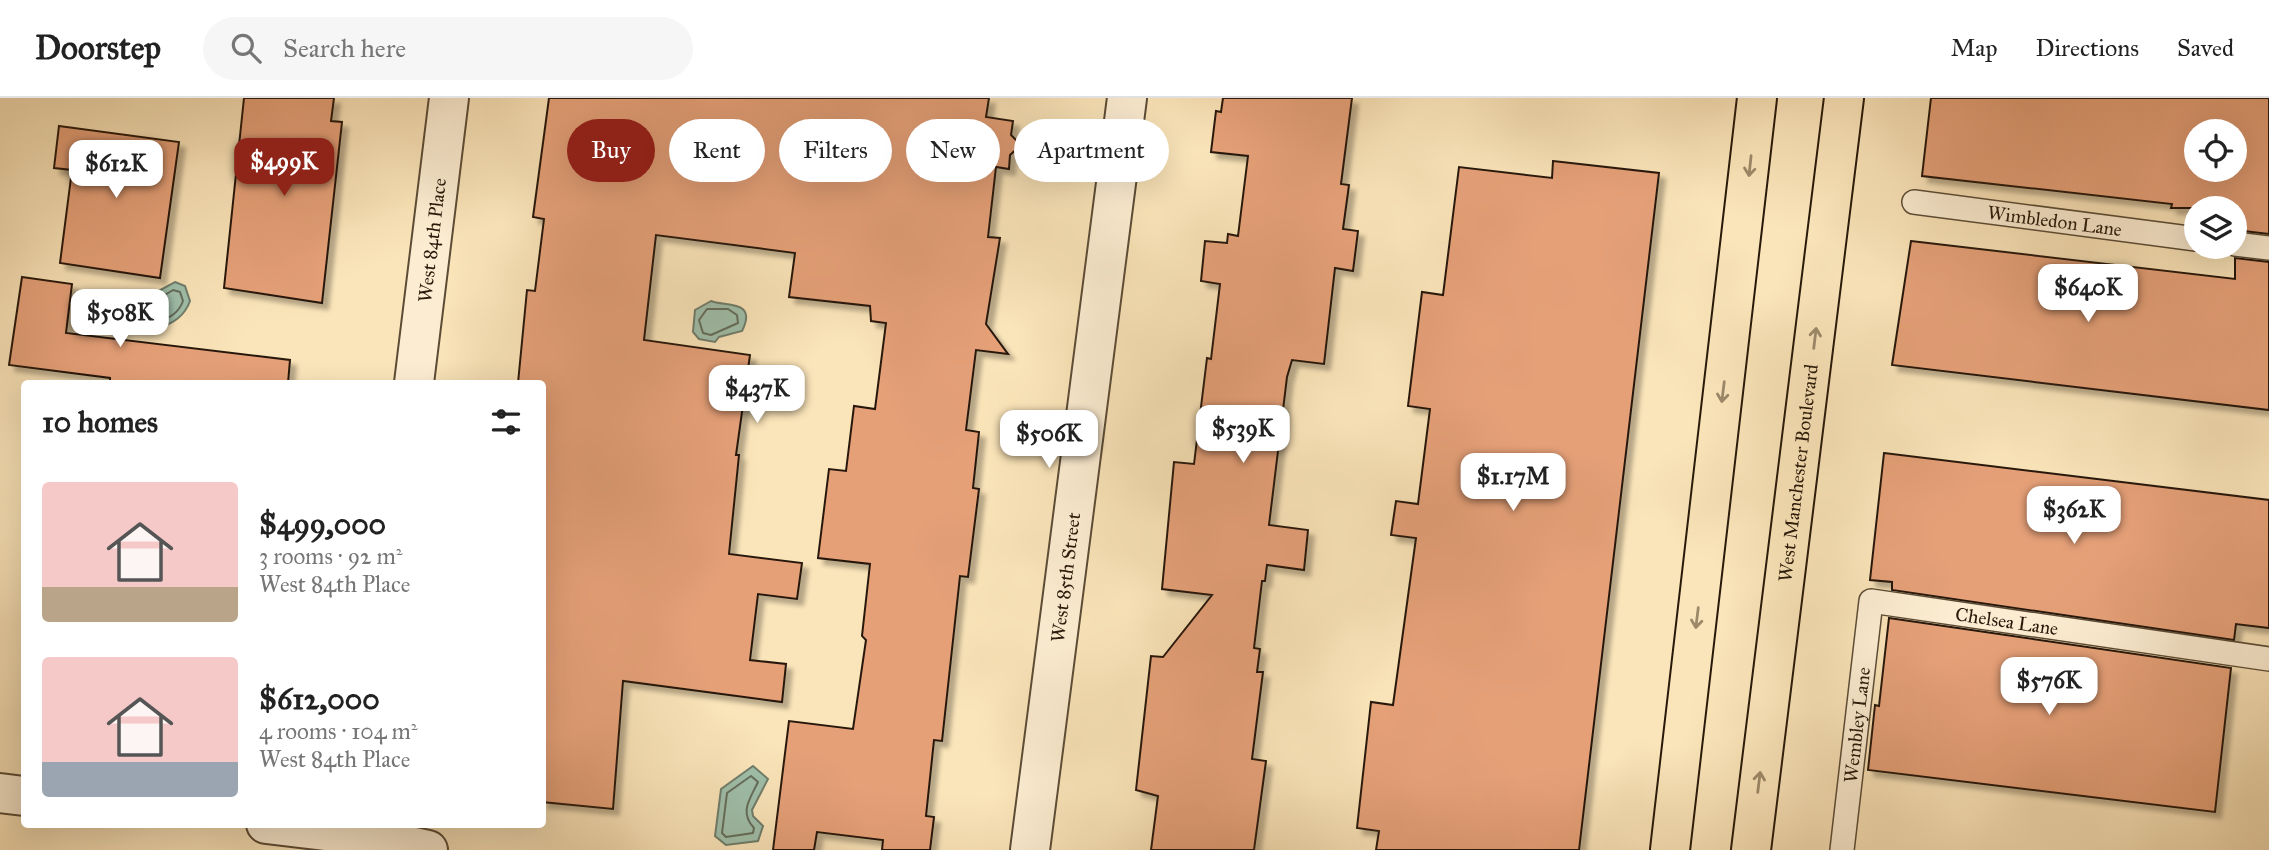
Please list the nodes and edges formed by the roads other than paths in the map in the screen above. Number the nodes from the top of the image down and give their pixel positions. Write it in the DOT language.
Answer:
graph roads {
  1 [pos="449,98"];
  2 [pos="1128,98"];
  3 [pos="1757,98"];
  4 [pos="1844,98"];
  5 [pos="1914,202"];
  6 [pos="2184,237"];
  7 [pos="2247,245"];
  8 [pos="2269,248"];
  9 [pos="414,380"];
  10 [pos="1871,601"];
  11 [pos="2269,659"];
  12 [pos="0,793"];
  13 [pos="21,796"];
  14 [pos="329,828"];
  15 [pos="360,830"];
  16 [pos="428,850"];
  17 [pos="1030,850"];
  18 [pos="1670,850"];
  19 [pos="1751,850"];
  20 [pos="1842,850"];
  1 -- 9 [label="street, West 84th Place"];
  2 -- 17 [label="street, West 85th Street"];
  3 -- 18 [label="main road, one-way"];
  19 -- 4 [label="main road, West Manchester Boulevard, one-way"];
  5 -- 6 [label="lane, Wimbledon Lane"];
  7 -- 8 [label="lane"];
  10 -- 11 [label="lane, Chelsea Lane"];
  10 -- 20 [label="lane, Wembley Lane"];
  12 -- 13 [label="street"];
  14 -- 15 [label="street"];
  15 -- 16 [label="street"];
}
